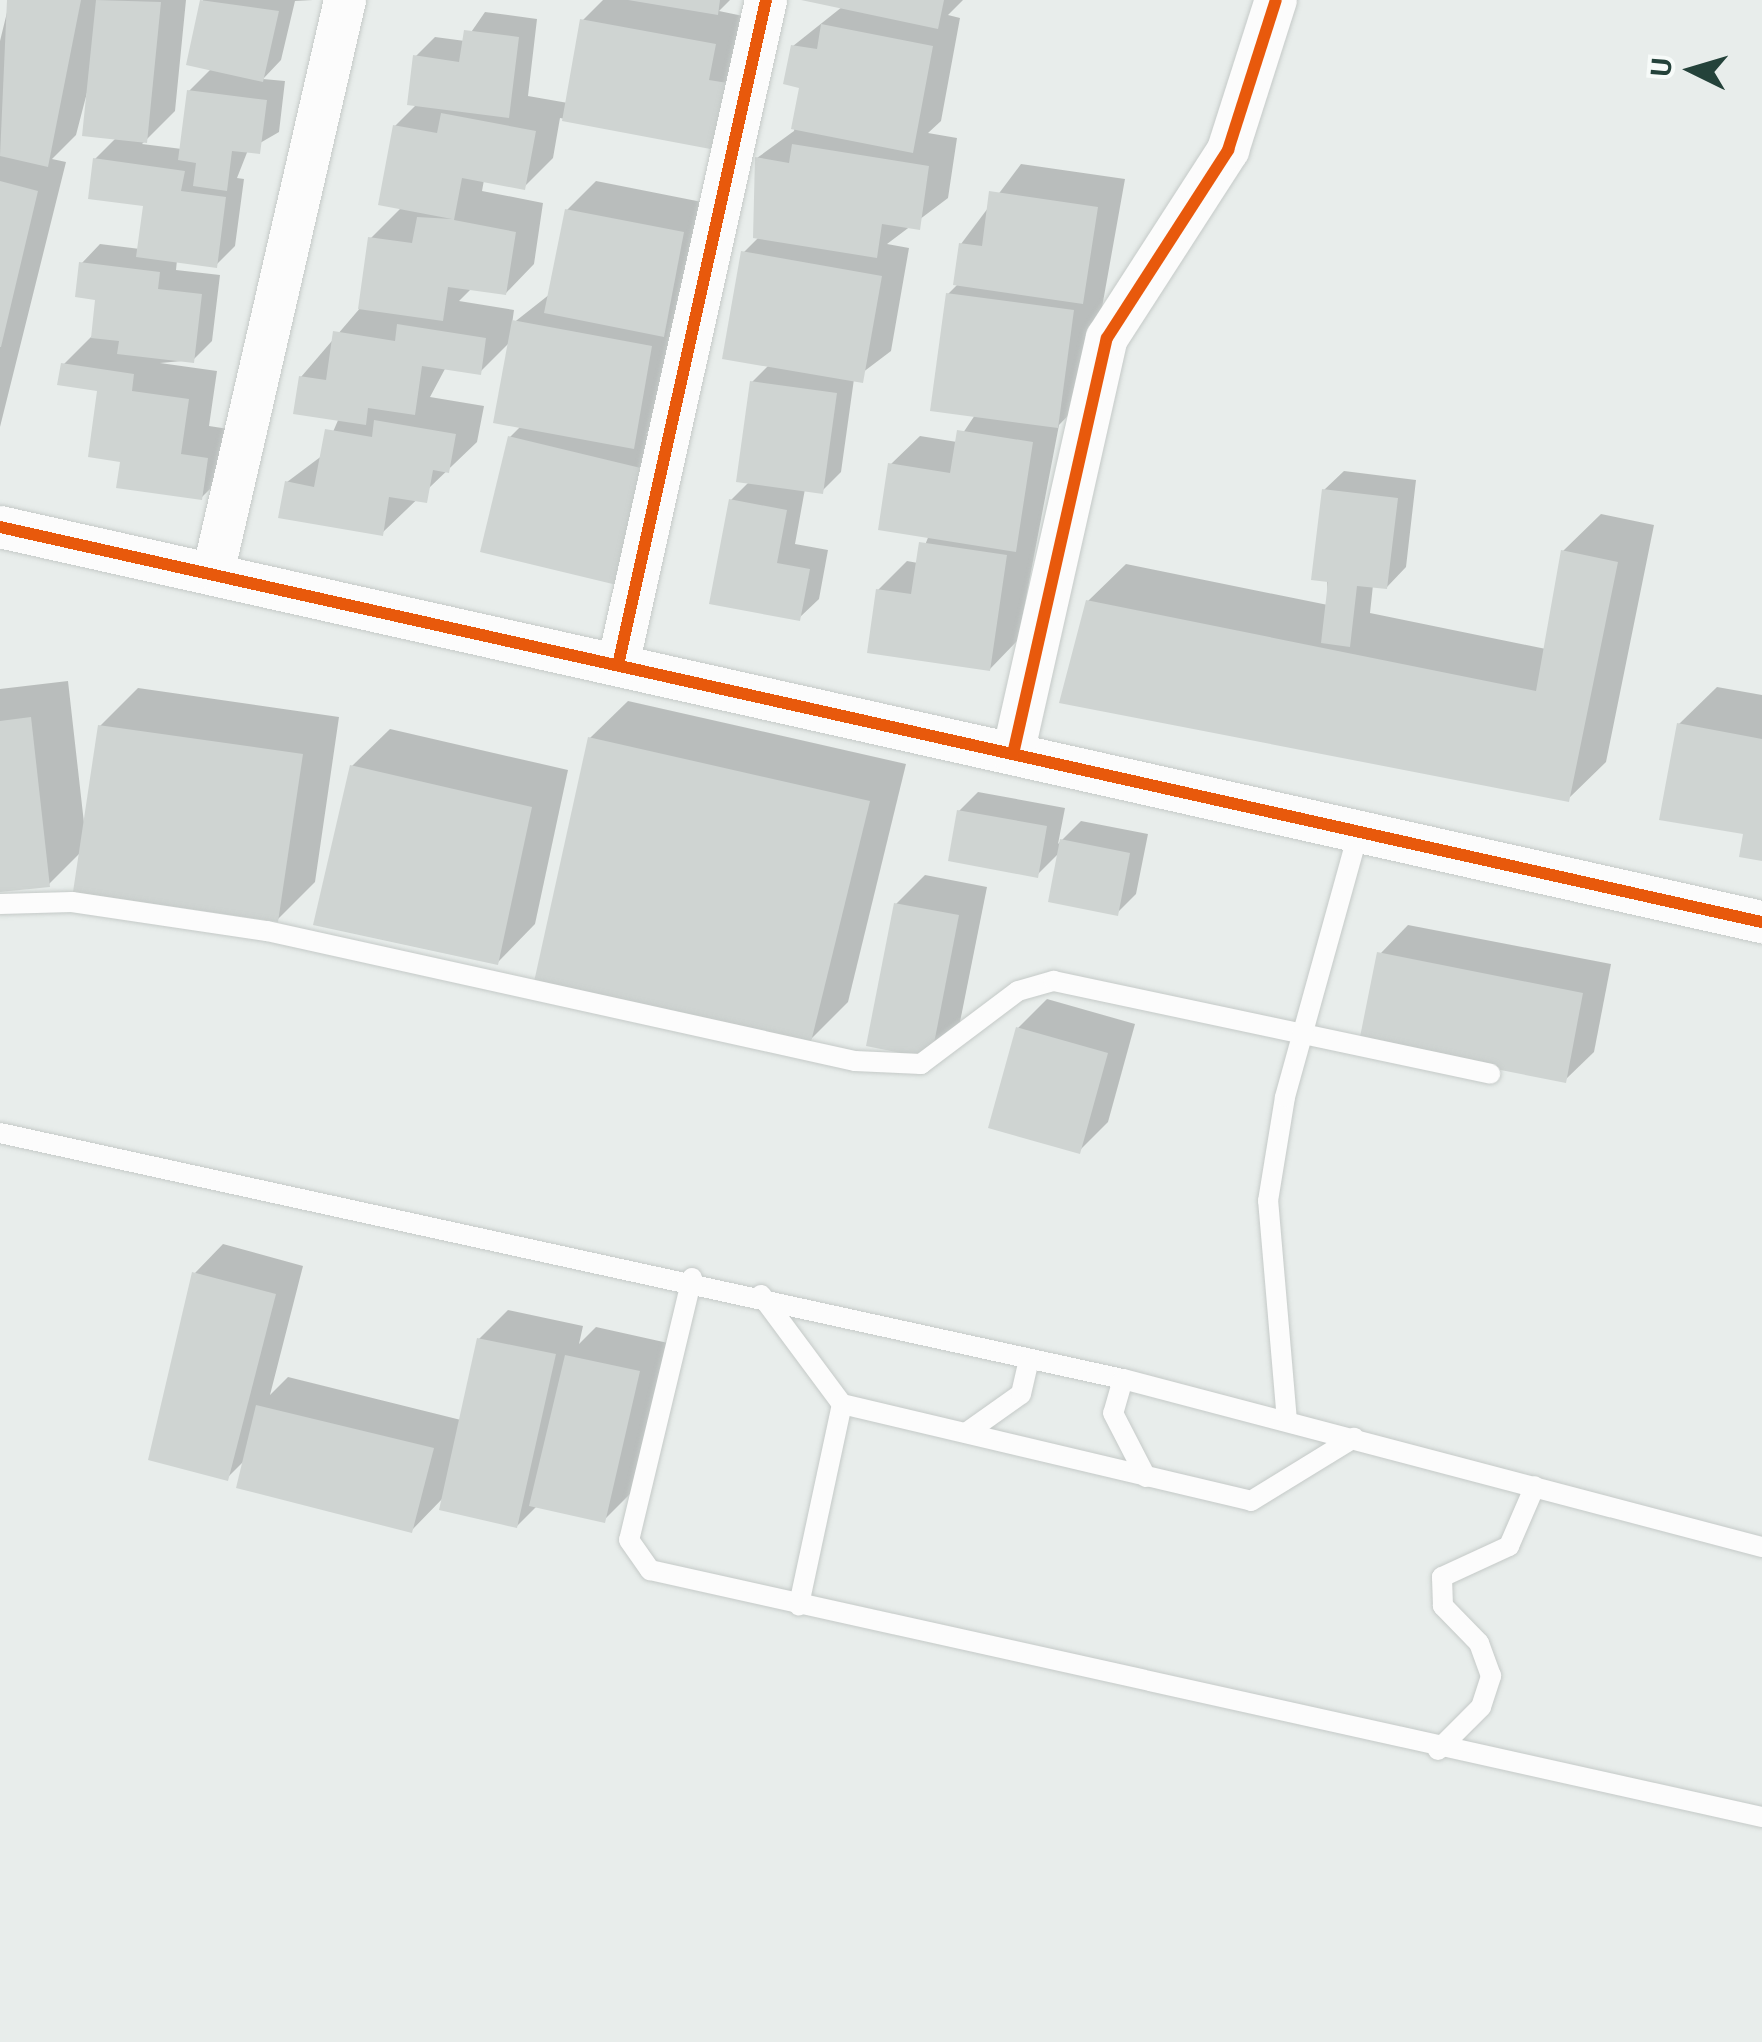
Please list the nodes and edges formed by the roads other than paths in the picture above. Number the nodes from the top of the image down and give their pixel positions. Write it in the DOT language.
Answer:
graph roads {
  1 [pos="345,0"];
  2 [pos="766,0"];
  3 [pos="1276,0"];
  4 [pos="0,527"];
  5 [pos="214,569"];
  6 [pos="618,664"];
  7 [pos="1013,754"];
  8 [pos="1358,832"];
  9 [pos="0,904"];
  10 [pos="1762,922"];
  11 [pos="1303,1035"];
  12 [pos="1490,1074"];
  13 [pos="0,1132"];
  14 [pos="692,1278"];
  15 [pos="761,1295"];
  16 [pos="1029,1358"];
  17 [pos="1123,1379"];
  18 [pos="842,1404"];
  19 [pos="1287,1421"];
  20 [pos="966,1433"];
  21 [pos="1354,1438"];
  22 [pos="1146,1477"];
  23 [pos="1535,1486"];
  24 [pos="1762,1547"];
  25 [pos="799,1605"];
  26 [pos="1438,1750"];
  27 [pos="1762,1818"];
  1 -- 5 [label="street"];
  2 -- 6 [label="street"];
  3 -- 7 [label="street"];
  4 -- 5 [label="street"];
  5 -- 6 [label="street"];
  6 -- 7 [label="street"];
  7 -- 8 [label="street"];
  8 -- 10 [label="street"];
  8 -- 11 [label="lane"];
  9 -- 11 [label="lane"];
  11 -- 12 [label="lane"];
  11 -- 19 [label="lane"];
  13 -- 14 [label="lane"];
  14 -- 15 [label="lane"];
  14 -- 25 [label="lane"];
  15 -- 16 [label="lane"];
  15 -- 18 [label="lane"];
  16 -- 17 [label="lane"];
  16 -- 20 [label="lane"];
  17 -- 19 [label="lane"];
  17 -- 22 [label="lane"];
  18 -- 20 [label="lane"];
  18 -- 25 [label="lane"];
  19 -- 21 [label="lane"];
  20 -- 22 [label="lane"];
  21 -- 22 [label="lane"];
  21 -- 23 [label="lane"];
  23 -- 24 [label="lane"];
  23 -- 26 [label="lane"];
  25 -- 26 [label="lane"];
  26 -- 27 [label="lane"];
}
